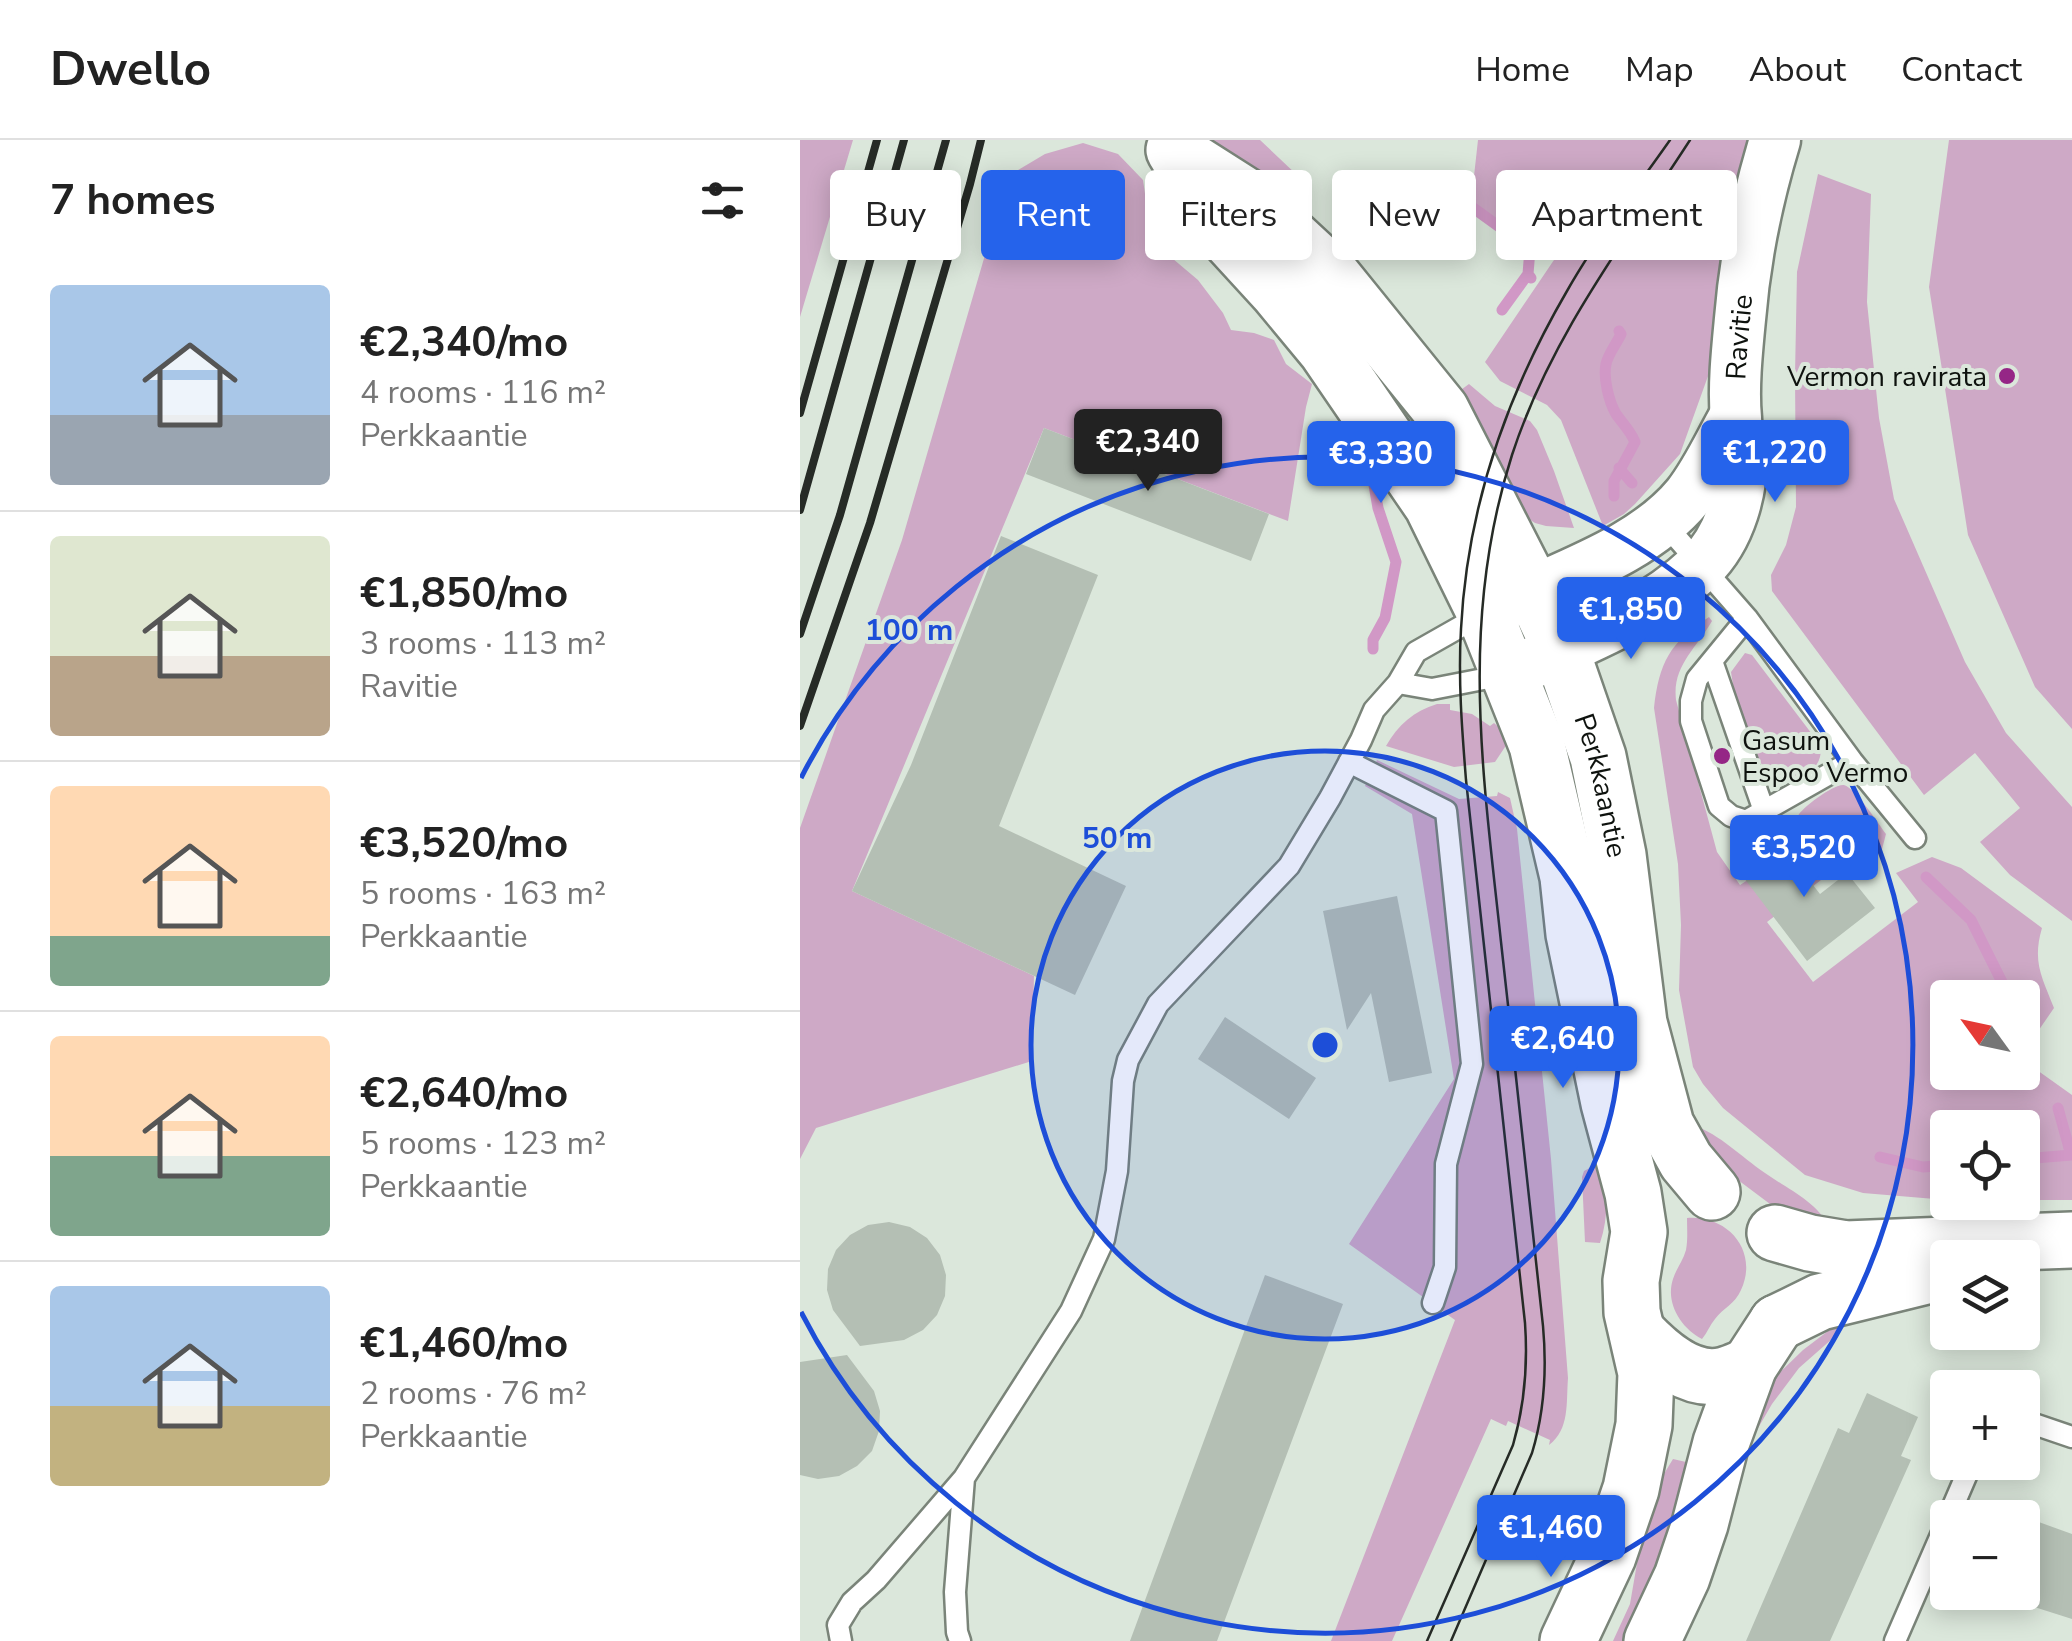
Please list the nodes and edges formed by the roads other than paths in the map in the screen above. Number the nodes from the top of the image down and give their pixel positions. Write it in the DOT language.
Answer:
graph roads {
  1 [pos="1775,140"];
  2 [pos="1167,145"];
  3 [pos="1736,416"];
  4 [pos="1664,522"];
  5 [pos="1702,566"];
  6 [pos="1533,590"];
  7 [pos="1484,613"];
  8 [pos="1747,618"];
  9 [pos="1560,650"];
  10 [pos="1712,662"];
  11 [pos="1508,674"];
  12 [pos="1398,683"];
  13 [pos="1852,761"];
  14 [pos="1350,762"];
  15 [pos="1764,811"];
  16 [pos="1915,838"];
  17 [pos="1712,1192"];
  18 [pos="1639,1232"];
  19 [pos="1775,1234"];
  20 [pos="2072,1240"];
  21 [pos="1930,1276"];
  22 [pos="2040,1277"];
  23 [pos="2072,1278"];
  24 [pos="1433,1304"];
  25 [pos="1638,1334"];
  26 [pos="1763,1344"];
  27 [pos="2040,1426"];
  28 [pos="2072,1437"];
  29 [pos="964,1478"];
  30 [pos="1930,1559"];
  31 [pos="956,1638"];
  32 [pos="841,1641"];
  33 [pos="1568,1641"];
  34 [pos="1652,1641"];
  35 [pos="1894,1641"];
  1 -- 3 [label="street, Ravitie"];
  2 -- 6 [label="main road, Perkkaantie"];
  2 -- 7 [label="main road, Perkkaantie"];
  3 -- 4 [label="street, Ravitie"];
  3 -- 5 [label="street, Ravitie"];
  4 -- 5 [label="lane"];
  4 -- 6 [label="street, Ravitie"];
  5 -- 8 [label="lane"];
  5 -- 9 [label="street, Ravitie"];
  6 -- 7 [label="street, Ravitie"];
  6 -- 9 [label="main road, Perkkaantie"];
  7 -- 11 [label="main road, Perkkaantie"];
  7 -- 12 [label="lane"];
  8 -- 10 [label="lane"];
  8 -- 13 [label="lane"];
  9 -- 11 [label="street, Ravitie"];
  9 -- 17 [label="main road, Perkkaantie"];
  10 -- 15 [label="lane"];
  10 -- 15 [label="lane"];
  11 -- 12 [label="lane"];
  11 -- 18 [label="main road, Perkkaantie"];
  12 -- 14 [label="lane"];
  13 -- 15 [label="lane"];
  13 -- 16 [label="lane"];
  14 -- 24 [label="lane"];
  14 -- 29 [label="lane"];
  17 -- 18 [label="main road"];
  17 -- 19 [label="main road"];
  18 -- 25 [label="main road"];
  19 -- 20 [label="main road"];
  19 -- 26 [label="main road"];
  21 -- 26 [label="main road"];
  22 -- 23 [label="main road"];
  25 -- 26 [label="main road"];
  25 -- 33 [label="main road"];
  26 -- 34 [label="main road"];
  27 -- 28 [label="lane"];
  29 -- 31 [label="lane"];
  29 -- 32 [label="lane"];
  30 -- 35 [label="lane"];
}
